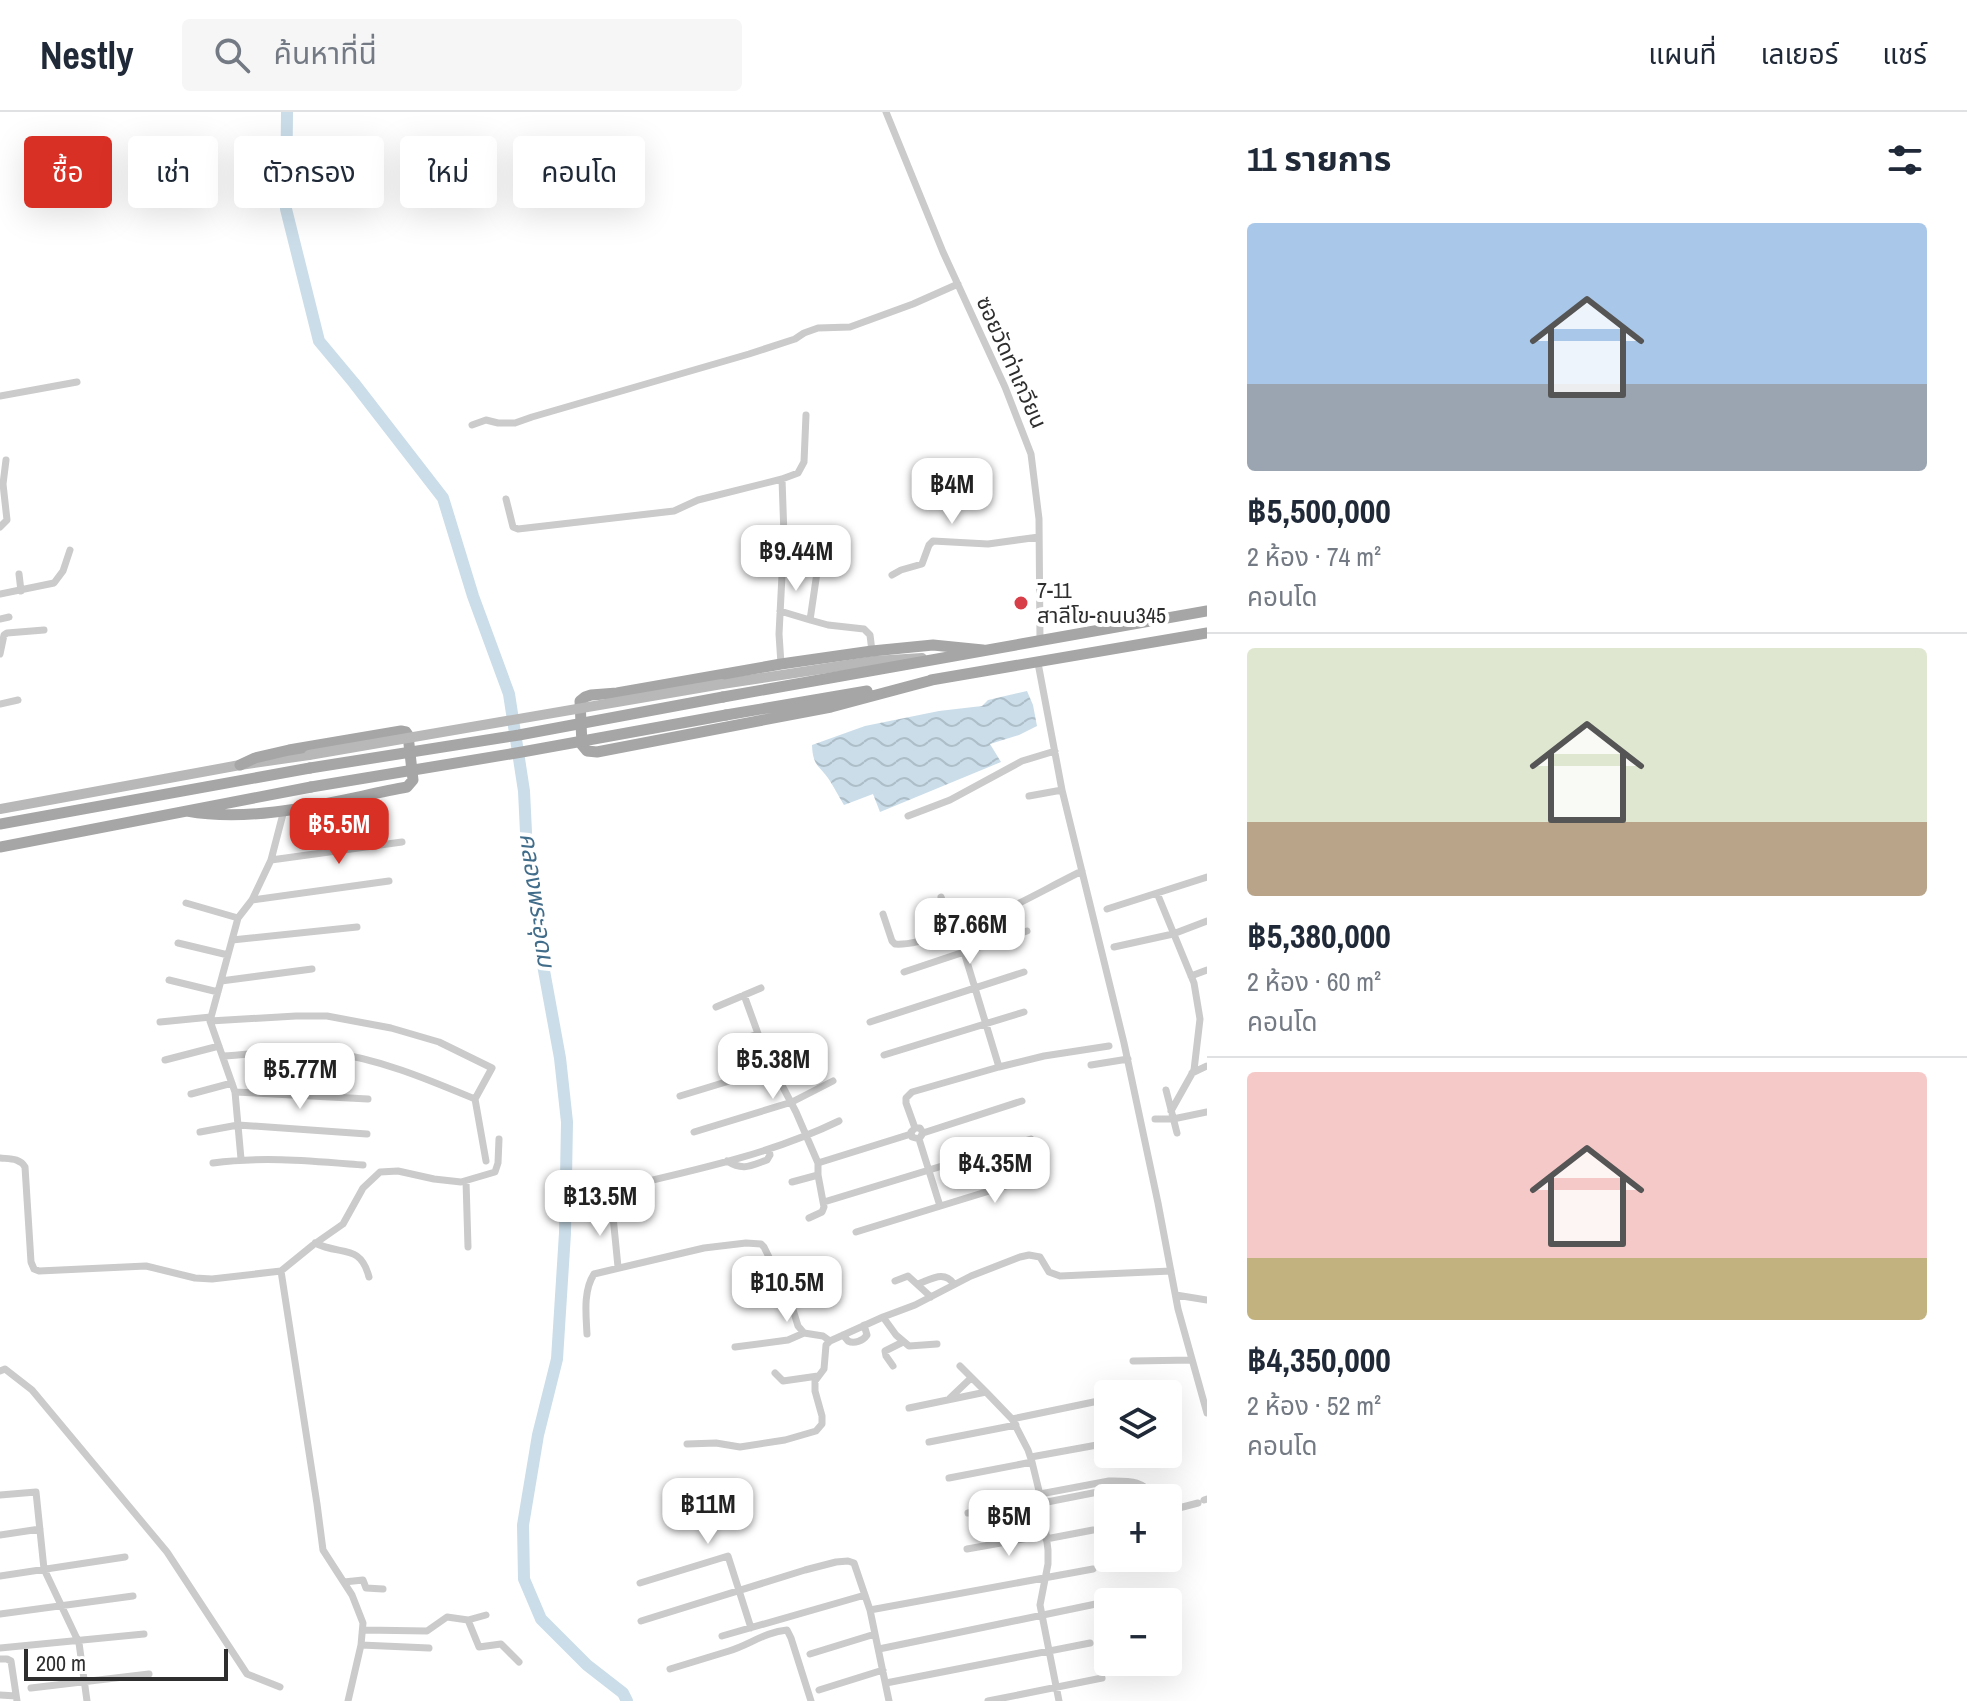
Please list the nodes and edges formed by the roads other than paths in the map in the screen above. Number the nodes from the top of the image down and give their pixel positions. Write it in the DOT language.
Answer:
graph roads {
  1 [pos="886,112"];
  2 [pos="958,284"];
  3 [pos="77,382"];
  4 [pos="0,396"];
  5 [pos="806,415"];
  6 [pos="472,425"];
  7 [pos="6,460"];
  8 [pos="782,479"];
  9 [pos="506,499"];
  10 [pos="0,527"];
  11 [pos="1039,537"];
  12 [pos="70,550"];
  13 [pos="819,559"];
  14 [pos="19,574"];
  15 [pos="892,575"];
  16 [pos="21,591"];
  17 [pos="0,594"];
  18 [pos="780,611"];
  19 [pos="1207,611"];
  20 [pos="810,620"];
  21 [pos="44,630"];
  22 [pos="1207,633"];
  23 [pos="1040,641"];
  24 [pos="983,650"];
  25 [pos="872,651"];
  26 [pos="0,654"];
  27 [pos="944,657"];
  28 [pos="1038,663"];
  29 [pos="781,664"];
  30 [pos="936,679"];
  31 [pos="18,700"];
  32 [pos="0,704"];
  33 [pos="1055,751"];
  34 [pos="310,762"];
  35 [pos="240,765"];
  36 [pos="1062,790"];
  37 [pos="1029,796"];
  38 [pos="0,809"];
  39 [pos="284,810"];
  40 [pos="187,811"];
  41 [pos="908,816"];
  42 [pos="0,824"];
  43 [pos="402,842"];
  44 [pos="3,847"];
  45 [pos="271,860"];
  46 [pos="1082,871"];
  47 [pos="1207,877"];
  48 [pos="389,881"];
  49 [pos="1157,893"];
  50 [pos="941,897"];
  51 [pos="252,900"];
  52 [pos="186,903"];
  53 [pos="1107,909"];
  54 [pos="883,914"];
  55 [pos="238,918"];
  56 [pos="1207,921"];
  57 [pos="357,927"];
  58 [pos="1027,931"];
  59 [pos="953,932"];
  60 [pos="1173,934"];
  61 [pos="232,940"];
  62 [pos="178,943"];
  63 [pos="1114,947"];
  64 [pos="964,952"];
  65 [pos="228,955"];
  66 [pos="312,969"];
  67 [pos="1207,970"];
  68 [pos="904,972"];
  69 [pos="1024,972"];
  70 [pos="1191,976"];
  71 [pos="169,980"];
  72 [pos="221,981"];
  73 [pos="761,988"];
  74 [pos="975,988"];
  75 [pos="218,992"];
  76 [pos="744,995"];
  77 [pos="716,1007"];
  78 [pos="1024,1012"];
  79 [pos="1204,1018"];
  80 [pos="211,1019"];
  81 [pos="160,1022"];
  82 [pos="870,1022"];
  83 [pos="986,1024"];
  84 [pos="758,1034"];
  85 [pos="725,1045"];
  86 [pos="1117,1045"];
  87 [pos="219,1046"];
  88 [pos="815,1047"];
  89 [pos="884,1055"];
  90 [pos="223,1056"];
  91 [pos="1128,1059"];
  92 [pos="165,1060"];
  93 [pos="1091,1065"];
  94 [pos="1207,1066"];
  95 [pos="999,1067"];
  96 [pos="772,1068"];
  97 [pos="1192,1073"];
  98 [pos="833,1081"];
  99 [pos="233,1088"];
  100 [pos="1166,1090"];
  101 [pos="191,1094"];
  102 [pos="680,1096"];
  103 [pos="368,1099"];
  104 [pos="475,1099"];
  105 [pos="1022,1101"];
  106 [pos="792,1102"];
  107 [pos="1207,1112"];
  108 [pos="1172,1115"];
  109 [pos="1155,1119"];
  110 [pos="839,1121"];
  111 [pos="238,1125"];
  112 [pos="913,1131"];
  113 [pos="200,1132"];
  114 [pos="694,1132"];
  115 [pos="1177,1133"];
  116 [pos="367,1134"];
  117 [pos="921,1136"];
  118 [pos="807,1137"];
  119 [pos="499,1139"];
  120 [pos="1031,1139"];
  121 [pos="0,1158"];
  122 [pos="241,1159"];
  123 [pos="486,1161"];
  124 [pos="213,1163"];
  125 [pos="818,1163"];
  126 [pos="363,1165"];
  127 [pos="929,1170"];
  128 [pos="818,1175"];
  129 [pos="1041,1175"];
  130 [pos="466,1181"];
  131 [pos="792,1182"];
  132 [pos="636,1184"];
  133 [pos="824,1202"];
  134 [pos="612,1206"];
  135 [pos="940,1206"];
  136 [pos="809,1218"];
  137 [pos="856,1232"];
  138 [pos="315,1243"];
  139 [pos="468,1247"];
  140 [pos="618,1267"];
  141 [pos="281,1271"];
  142 [pos="1171,1271"];
  143 [pos="369,1277"];
  144 [pos="895,1281"];
  145 [pos="918,1284"];
  146 [pos="954,1284"];
  147 [pos="783,1285"];
  148 [pos="1176,1295"];
  149 [pos="931,1297"];
  150 [pos="746,1299"];
  151 [pos="1207,1300"];
  152 [pos="883,1317"];
  153 [pos="804,1333"];
  154 [pos="587,1334"];
  155 [pos="830,1341"];
  156 [pos="903,1342"];
  157 [pos="937,1344"];
  158 [pos="735,1347"];
  159 [pos="1192,1360"];
  160 [pos="1133,1361"];
  161 [pos="893,1366"];
  162 [pos="960,1366"];
  163 [pos="0,1371"];
  164 [pos="775,1373"];
  165 [pos="818,1376"];
  166 [pos="971,1378"];
  167 [pos="986,1392"];
  168 [pos="948,1400"];
  169 [pos="1094,1402"];
  170 [pos="909,1408"];
  171 [pos="1207,1413"];
  172 [pos="1014,1422"];
  173 [pos="929,1442"];
  174 [pos="687,1444"];
  175 [pos="1094,1446"];
  176 [pos="1032,1460"];
  177 [pos="949,1478"];
  178 [pos="1123,1484"];
  179 [pos="1143,1484"];
  180 [pos="1094,1489"];
  181 [pos="0,1495"];
  182 [pos="1041,1498"];
  183 [pos="1203,1501"];
  184 [pos="1182,1507"];
  185 [pos="968,1513"];
  186 [pos="40,1529"];
  187 [pos="1093,1530"];
  188 [pos="0,1535"];
  189 [pos="1046,1537"];
  190 [pos="967,1549"];
  191 [pos="125,1557"];
  192 [pos="44,1569"];
  193 [pos="1093,1569"];
  194 [pos="0,1576"];
  195 [pos="1044,1578"];
  196 [pos="344,1582"];
  197 [pos="640,1583"];
  198 [pos="383,1589"];
  199 [pos="739,1590"];
  200 [pos="865,1595"];
  201 [pos="133,1596"];
  202 [pos="1094,1604"];
  203 [pos="61,1605"];
  204 [pos="870,1610"];
  205 [pos="0,1614"];
  206 [pos="486,1615"];
  207 [pos="1042,1615"];
  208 [pos="468,1620"];
  209 [pos="641,1621"];
  210 [pos="751,1628"];
  211 [pos="364,1630"];
  212 [pos="144,1634"];
  213 [pos="875,1634"];
  214 [pos="722,1636"];
  215 [pos="78,1641"];
  216 [pos="1090,1643"];
  217 [pos="361,1645"];
  218 [pos="0,1648"];
  219 [pos="429,1648"];
  220 [pos="879,1649"];
  221 [pos="1049,1651"];
  222 [pos="810,1654"];
  223 [pos="0,1659"];
  224 [pos="519,1662"];
  225 [pos="670,1669"];
  226 [pos="883,1670"];
  227 [pos="149,1674"];
  228 [pos="1102,1678"];
  229 [pos="84,1681"];
  230 [pos="886,1683"];
  231 [pos="280,1687"];
  232 [pos="1056,1687"];
  233 [pos="31,1688"];
  234 [pos="819,1690"];
  235 [pos="0,1695"];
  236 [pos="17,1699"];
  237 [pos="87,1701"];
  238 [pos="348,1701"];
  239 [pos="811,1701"];
  240 [pos="889,1701"];
  241 [pos="988,1701"];
  242 [pos="1059,1701"];
  1 -- 2 [label="street, ซอยวัดท่าเกวียน"];
  2 -- 6 [label="street"];
  2 -- 11 [label="street, ซอยวัดท่าเกวียน"];
  3 -- 4 [label="street"];
  5 -- 8 [label="street"];
  7 -- 10 [label="street"];
  8 -- 9 [label="street"];
  8 -- 18 [label="street"];
  11 -- 15 [label="street"];
  11 -- 23 [label="street, ซอยวัดท่าเกวียน"];
  12 -- 16 [label="street"];
  13 -- 20 [label="street"];
  14 -- 16 [label="street"];
  16 -- 17 [label="street"];
  18 -- 20 [label="street"];
  18 -- 29 [label="street"];
  19 -- 23 [label="main road"];
  20 -- 25 [label="street"];
  21 -- 26 [label="street"];
  22 -- 28 [label="main road"];
  23 -- 24 [label="main road"];
  24 -- 25 [label="main road"];
  24 -- 27 [label="main road"];
  25 -- 29 [label="main road"];
  27 -- 34 [label="main road, bridge"];
  27 -- 34 [label="main road, bridge"];
  28 -- 30 [label="main road"];
  28 -- 33 [label="street"];
  29 -- 30 [label="main road"];
  30 -- 40 [label="main road, bridge"];
  31 -- 32 [label="street"];
  33 -- 36 [label="street"];
  33 -- 41 [label="street"];
  34 -- 35 [label="main road"];
  34 -- 42 [label="main road"];
  35 -- 38 [label="main road"];
  35 -- 39 [label="main road"];
  36 -- 37 [label="street"];
  36 -- 46 [label="street"];
  39 -- 40 [label="main road"];
  39 -- 45 [label="street"];
  40 -- 44 [label="main road"];
  43 -- 45 [label="street"];
  45 -- 51 [label="street"];
  46 -- 59 [label="street"];
  46 -- 86 [label="street"];
  47 -- 49 [label="street"];
  48 -- 51 [label="street"];
  49 -- 53 [label="street"];
  49 -- 60 [label="street"];
  50 -- 59 [label="street"];
  51 -- 55 [label="street"];
  52 -- 55 [label="street"];
  54 -- 59 [label="street"];
  55 -- 61 [label="street"];
  56 -- 60 [label="street"];
  57 -- 61 [label="street"];
  58 -- 64 [label="street"];
  60 -- 63 [label="street"];
  60 -- 70 [label="street"];
  61 -- 65 [label="street"];
  62 -- 65 [label="street"];
  64 -- 68 [label="street"];
  64 -- 74 [label="street"];
  65 -- 72 [label="street"];
  66 -- 72 [label="street"];
  67 -- 70 [label="street"];
  69 -- 74 [label="street"];
  70 -- 79 [label="street"];
  71 -- 75 [label="street"];
  72 -- 75 [label="street"];
  73 -- 76 [label="street"];
  74 -- 82 [label="street"];
  74 -- 83 [label="street"];
  75 -- 80 [label="street"];
  76 -- 77 [label="street"];
  76 -- 84 [label="street"];
  78 -- 83 [label="street"];
  79 -- 97 [label="street"];
  80 -- 81 [label="street"];
  80 -- 87 [label="street"];
  80 -- 104 [label="street"];
  83 -- 89 [label="street"];
  83 -- 95 [label="street"];
  84 -- 85 [label="street"];
  84 -- 96 [label="street"];
  86 -- 91 [label="street"];
  86 -- 95 [label="street"];
  87 -- 90 [label="street"];
  87 -- 92 [label="street"];
  88 -- 96 [label="street"];
  90 -- 99 [label="street"];
  90 -- 104 [label="street"];
  91 -- 93 [label="street"];
  91 -- 142 [label="street"];
  94 -- 97 [label="street"];
  95 -- 112 [label="street"];
  96 -- 102 [label="street"];
  96 -- 106 [label="street"];
  97 -- 108 [label="street"];
  98 -- 106 [label="street"];
  99 -- 101 [label="street"];
  99 -- 103 [label="street"];
  99 -- 111 [label="street"];
  100 -- 108 [label="street"];
  104 -- 123 [label="street"];
  105 -- 117 [label="street"];
  106 -- 114 [label="street"];
  106 -- 118 [label="street"];
  107 -- 108 [label="street"];
  108 -- 109 [label="street"];
  108 -- 115 [label="street"];
  110 -- 118 [label="street"];
  111 -- 113 [label="street"];
  111 -- 116 [label="street"];
  111 -- 122 [label="street"];
  112 -- 117 [label="street"];
  112 -- 125 [label="street"];
  117 -- 127 [label="street"];
  118 -- 125 [label="street"];
  118 -- 132 [label="street"];
  119 -- 130 [label="street"];
  120 -- 127 [label="street"];
  121 -- 141 [label="street"];
  122 -- 124 [label="street"];
  122 -- 126 [label="street"];
  125 -- 128 [label="street"];
  127 -- 133 [label="street"];
  127 -- 135 [label="street"];
  128 -- 131 [label="street"];
  128 -- 133 [label="street"];
  129 -- 135 [label="street"];
  130 -- 138 [label="street"];
  130 -- 139 [label="street"];
  133 -- 136 [label="street"];
  134 -- 140 [label="street"];
  135 -- 137 [label="street"];
  138 -- 141 [label="street"];
  138 -- 143 [label="street"];
  140 -- 147 [label="street"];
  140 -- 154 [label="street"];
  141 -- 196 [label="street"];
  142 -- 146 [label="street"];
  142 -- 148 [label="street"];
  144 -- 145 [label="street"];
  145 -- 146 [label="street"];
  145 -- 149 [label="street"];
  146 -- 149 [label="street"];
  147 -- 150 [label="street"];
  147 -- 153 [label="street"];
  148 -- 151 [label="street"];
  148 -- 159 [label="street"];
  149 -- 152 [label="street"];
  152 -- 155 [label="street"];
  152 -- 156 [label="street"];
  153 -- 155 [label="street"];
  153 -- 158 [label="street"];
  155 -- 165 [label="street"];
  156 -- 157 [label="street"];
  156 -- 161 [label="street"];
  159 -- 160 [label="street"];
  159 -- 171 [label="street"];
  162 -- 166 [label="street"];
  163 -- 231 [label="street"];
  164 -- 165 [label="street"];
  165 -- 174 [label="street"];
  166 -- 167 [label="street"];
  166 -- 168 [label="street"];
  167 -- 168 [label="street"];
  167 -- 172 [label="street"];
  168 -- 170 [label="street"];
  169 -- 172 [label="street"];
  172 -- 173 [label="street"];
  172 -- 176 [label="street"];
  175 -- 176 [label="street"];
  176 -- 177 [label="street"];
  176 -- 182 [label="street"];
  178 -- 179 [label="street"];
  180 -- 182 [label="street"];
  181 -- 186 [label="street"];
  182 -- 185 [label="street"];
  182 -- 189 [label="street"];
  183 -- 184 [label="street"];
  186 -- 188 [label="street"];
  186 -- 192 [label="street"];
  187 -- 189 [label="street"];
  189 -- 190 [label="street"];
  189 -- 195 [label="street"];
  191 -- 192 [label="street"];
  192 -- 194 [label="street"];
  192 -- 203 [label="street"];
  193 -- 195 [label="street"];
  195 -- 204 [label="street"];
  195 -- 207 [label="street"];
  196 -- 198 [label="street"];
  196 -- 211 [label="street"];
  197 -- 199 [label="street"];
  199 -- 200 [label="street"];
  199 -- 209 [label="street"];
  199 -- 210 [label="street"];
  200 -- 204 [label="street"];
  200 -- 210 [label="street"];
  201 -- 203 [label="street"];
  202 -- 207 [label="street"];
  203 -- 205 [label="street"];
  203 -- 215 [label="street"];
  204 -- 213 [label="street"];
  206 -- 208 [label="street"];
  207 -- 220 [label="street"];
  207 -- 221 [label="street"];
  208 -- 211 [label="street"];
  208 -- 224 [label="street"];
  210 -- 214 [label="street"];
  211 -- 217 [label="street"];
  212 -- 215 [label="street"];
  213 -- 220 [label="street"];
  213 -- 222 [label="street"];
  215 -- 218 [label="street"];
  215 -- 229 [label="street"];
  216 -- 221 [label="street"];
  217 -- 219 [label="street"];
  217 -- 238 [label="street"];
  220 -- 226 [label="street"];
  221 -- 230 [label="street"];
  221 -- 232 [label="street"];
  223 -- 236 [label="street"];
  225 -- 239 [label="street"];
  226 -- 230 [label="street"];
  226 -- 234 [label="street"];
  227 -- 229 [label="street"];
  228 -- 232 [label="street"];
  229 -- 233 [label="street"];
  229 -- 237 [label="street"];
  230 -- 240 [label="street"];
  232 -- 241 [label="street"];
  232 -- 242 [label="street"];
  235 -- 236 [label="street"];
}
